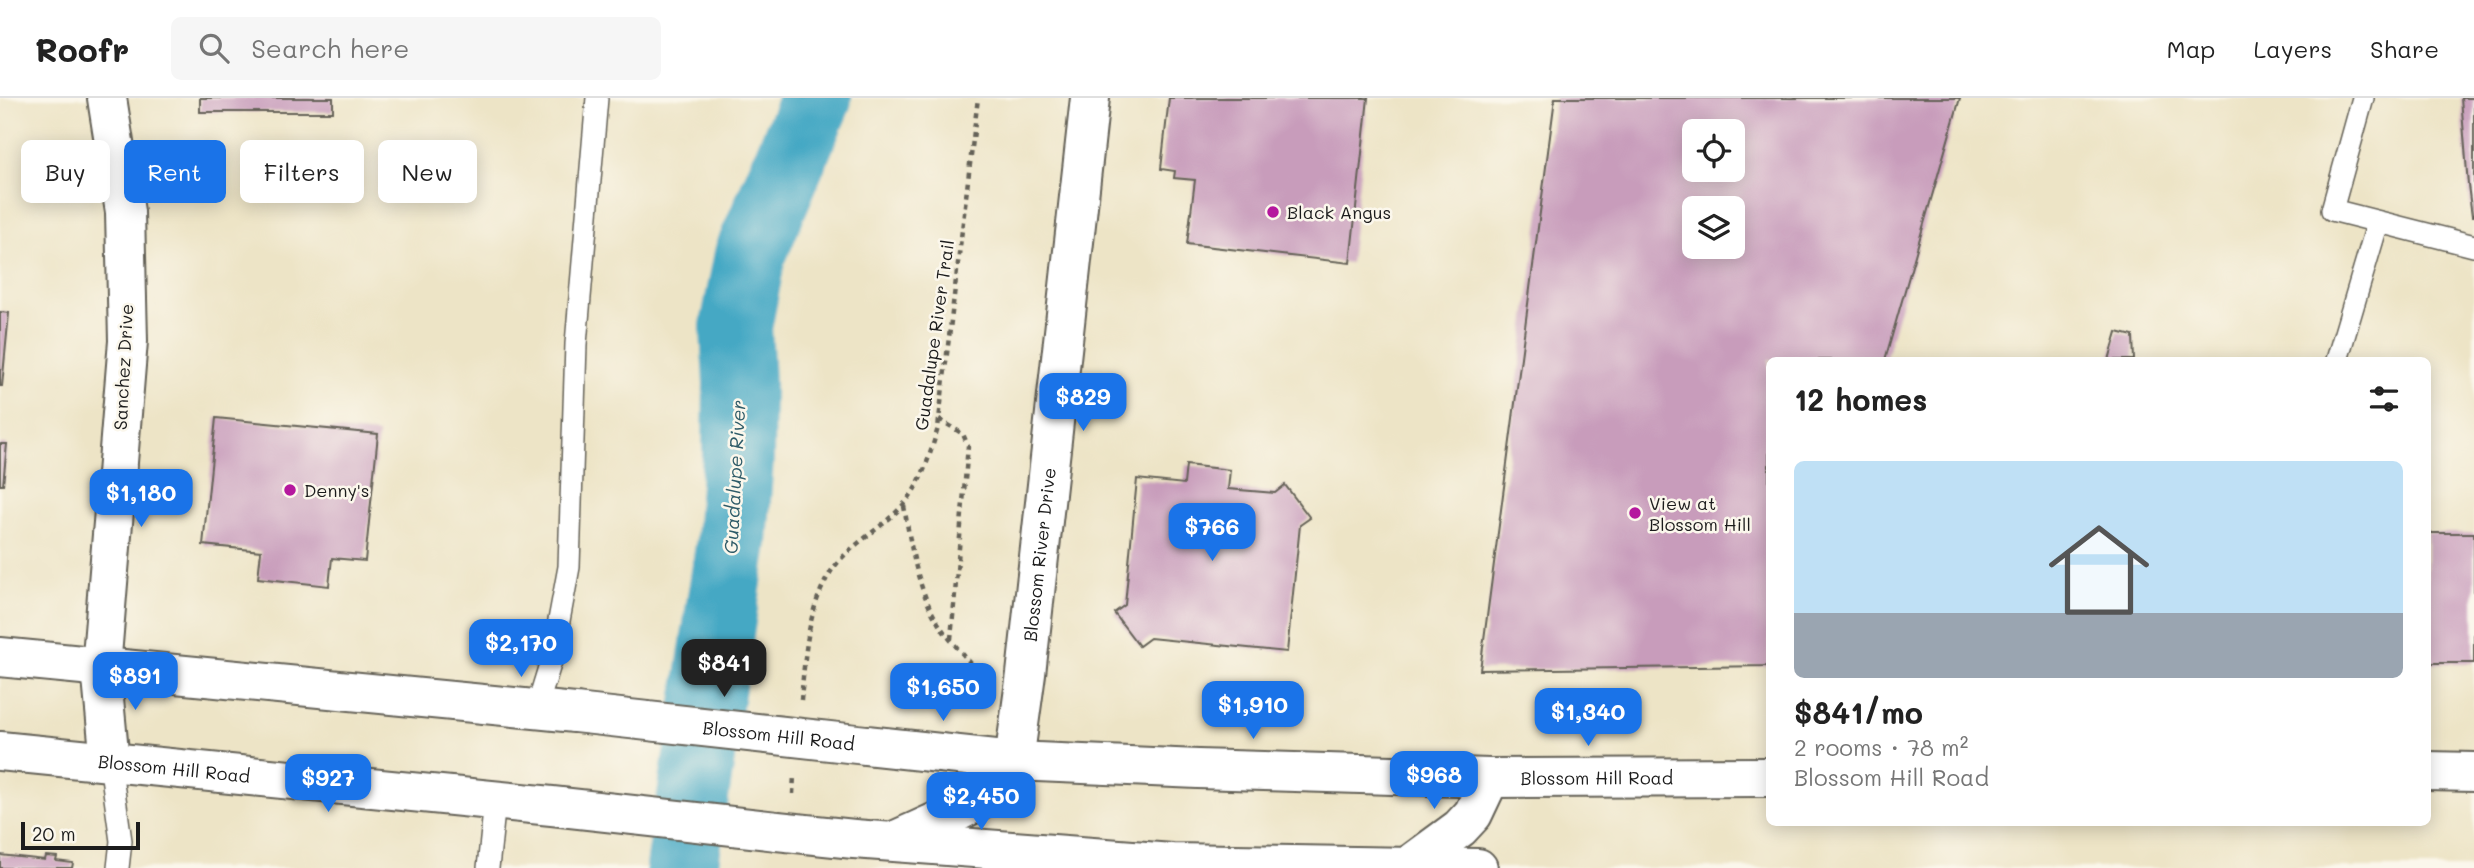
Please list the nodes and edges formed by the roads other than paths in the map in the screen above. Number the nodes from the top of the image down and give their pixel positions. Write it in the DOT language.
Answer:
graph roads {
  1 [pos="107,98"];
  2 [pos="597,98"];
  3 [pos="1090,98"];
  4 [pos="2363,98"];
  5 [pos="2378,222"];
  6 [pos="2474,246"];
  7 [pos="2338,357"];
  8 [pos="0,657"];
  9 [pos="101,668"];
  10 [pos="536,710"];
  11 [pos="0,751"];
  12 [pos="1014,761"];
  13 [pos="110,762"];
  14 [pos="1489,778"];
  15 [pos="1766,778"];
  16 [pos="495,801"];
  17 [pos="873,840"];
  18 [pos="1407,867"];
  19 [pos="118,868"];
  20 [pos="488,868"];
  21 [pos="1478,868"];
  1 -- 9 [label="main road, Sanchez Drive"];
  2 -- 10 [label="lane"];
  3 -- 12 [label="main road, Blossom River Drive"];
  4 -- 5 [label="lane"];
  5 -- 6 [label="lane"];
  5 -- 7 [label="lane"];
  8 -- 9 [label="main road, Blossom Hill Road"];
  9 -- 10 [label="main road, Blossom Hill Road"];
  9 -- 13 [label="main road, Sanchez Drive"];
  10 -- 12 [label="main road, Blossom Hill Road, bridge"];
  11 -- 13 [label="main road, Blossom Hill Road"];
  12 -- 14 [label="main road, Blossom Hill Road"];
  12 -- 17 [label="main road"];
  13 -- 16 [label="main road, Blossom Hill Road"];
  13 -- 19 [label="lane"];
  14 -- 15 [label="main road, Blossom Hill Road"];
  14 -- 18 [label="main road"];
  16 -- 17 [label="main road, Blossom Hill Road, bridge"];
  16 -- 20 [label="lane"];
  17 -- 18 [label="main road, Blossom Hill Road"];
  18 -- 21 [label="main road, Blossom Hill Road"];
}
